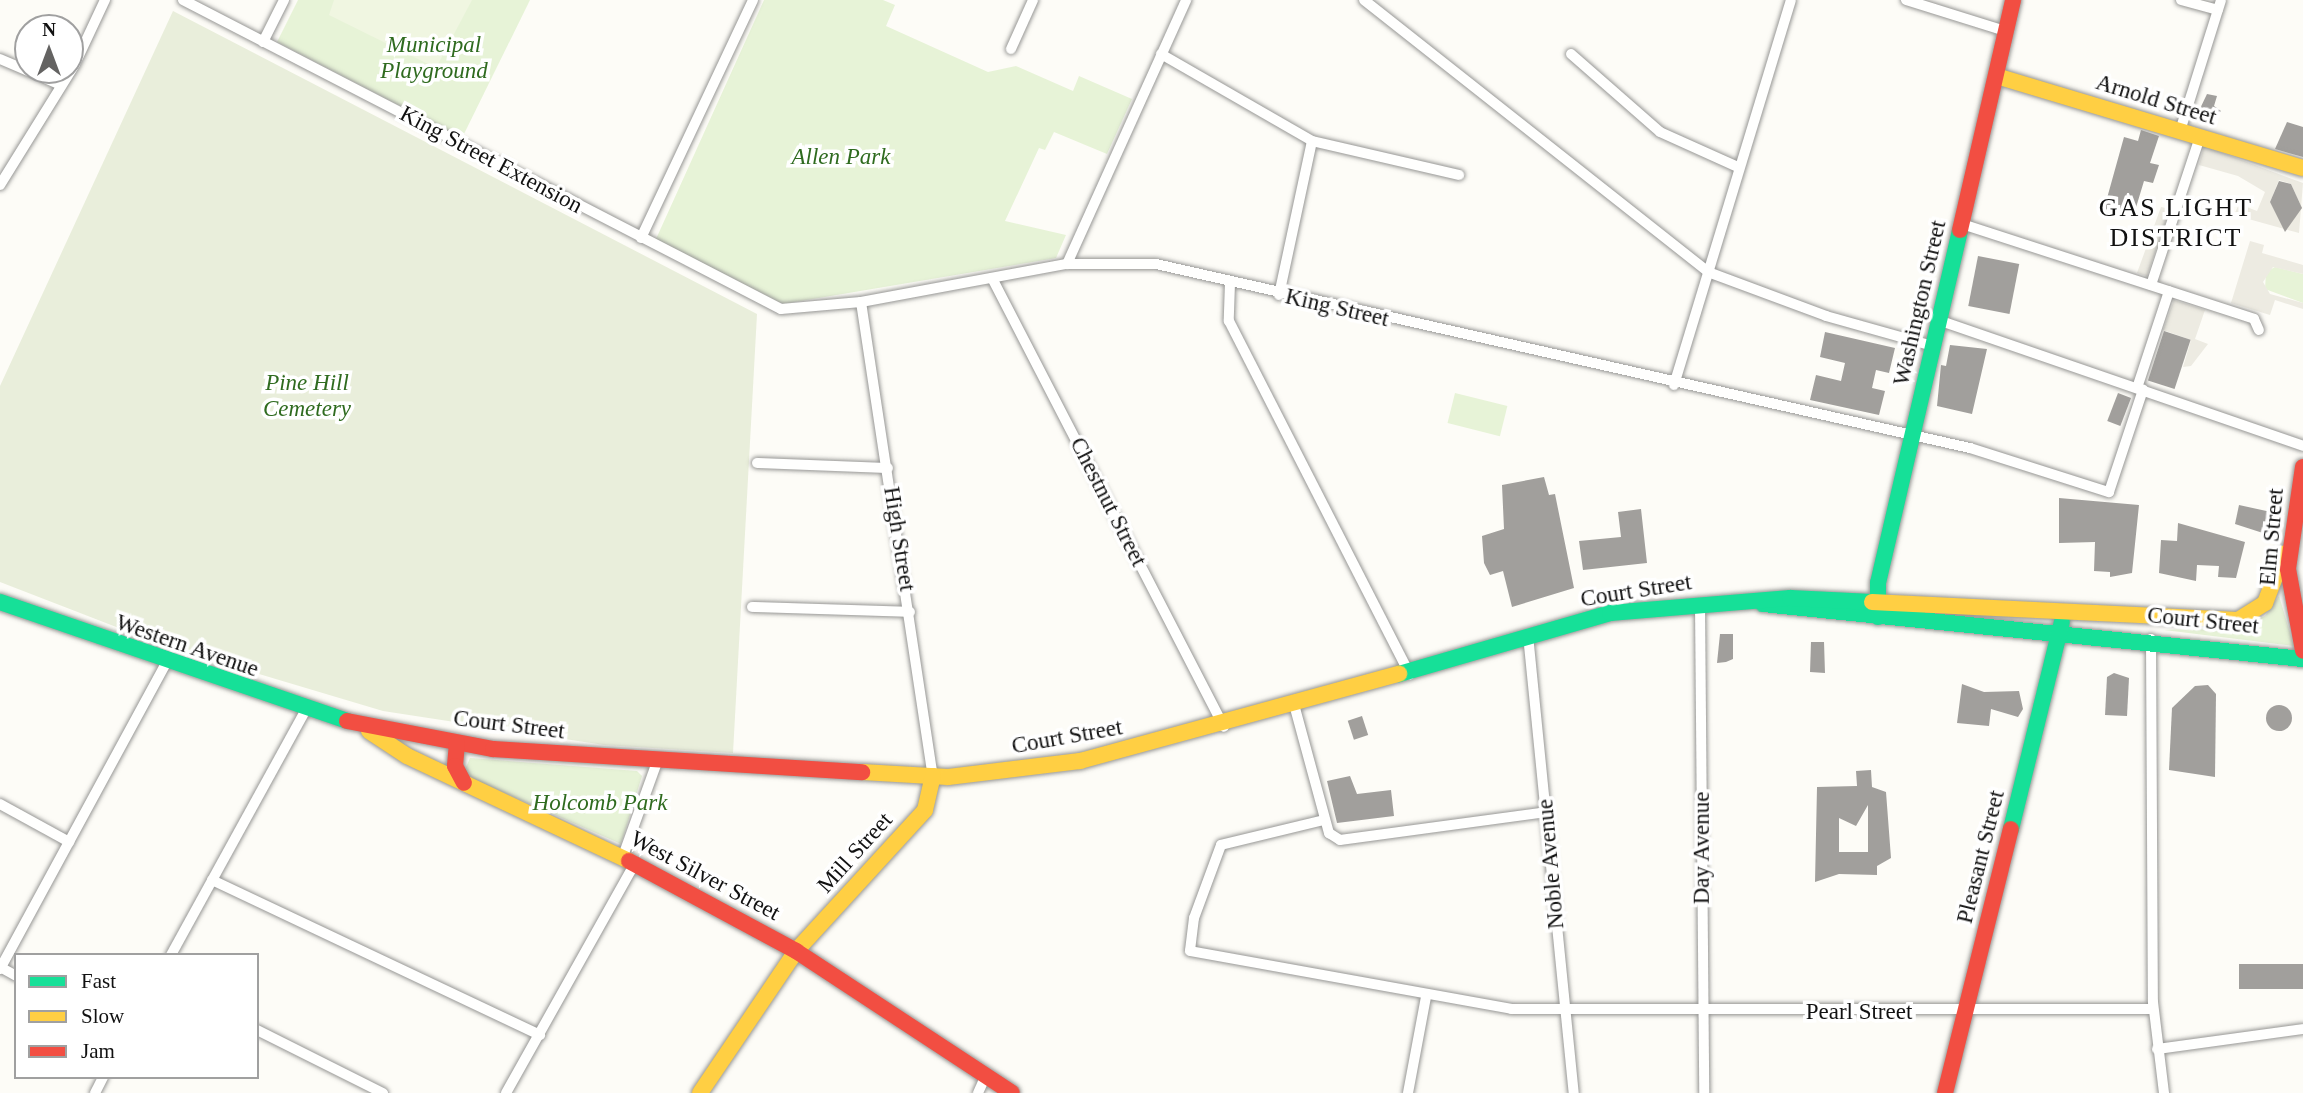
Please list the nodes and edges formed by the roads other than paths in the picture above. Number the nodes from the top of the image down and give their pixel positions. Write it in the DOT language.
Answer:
graph roads {
  1 [pos="105,0"];
  2 [pos="183,0"];
  3 [pos="284,0"];
  4 [pos="753,0"];
  5 [pos="1033,0"];
  6 [pos="1186,0"];
  7 [pos="1364,0"];
  8 [pos="1791,0"];
  9 [pos="1906,0"];
  10 [pos="2012,0"];
  11 [pos="2181,0"];
  12 [pos="2219,5"];
  13 [pos="2005,31"];
  14 [pos="263,41"];
  15 [pos="1011,49"];
  16 [pos="1161,54"];
  17 [pos="1571,54"];
  18 [pos="0,59"];
  19 [pos="1996,76"];
  20 [pos="61,85"];
  21 [pos="2180,131"];
  22 [pos="2200,137"];
  23 [pos="1312,141"];
  24 [pos="1738,167"];
  25 [pos="2303,168"];
  26 [pos="1459,175"];
  27 [pos="0,186"];
  28 [pos="1962,224"];
  29 [pos="640,238"];
  30 [pos="1067,264"];
  31 [pos="1708,272"];
  32 [pos="992,278"];
  33 [pos="1230,282"];
  34 [pos="2151,285"];
  35 [pos="2169,291"];
  36 [pos="1279,295"];
  37 [pos="862,302"];
  38 [pos="760,303"];
  39 [pos="1938,320"];
  40 [pos="2259,330"];
  41 [pos="1933,345"];
  42 [pos="1674,384"];
  43 [pos="2140,389"];
  44 [pos="1912,436"];
  45 [pos="2303,446"];
  46 [pos="757,463"];
  47 [pos="2303,467"];
  48 [pos="888,468"];
  49 [pos="2299,495"];
  50 [pos="2291,531"];
  51 [pos="0,602"];
  52 [pos="1700,604"];
  53 [pos="1971,606"];
  54 [pos="752,607"];
  55 [pos="1877,609"];
  56 [pos="910,612"];
  57 [pos="2063,612"];
  58 [pos="2153,618"];
  59 [pos="1970,626"];
  60 [pos="2060,631"];
  61 [pos="1528,635"];
  62 [pos="2151,639"];
  63 [pos="2303,651"];
  64 [pos="2303,659"];
  65 [pos="166,663"];
  66 [pos="1410,674"];
  67 [pos="1295,708"];
  68 [pos="306,709"];
  69 [pos="362,726"];
  70 [pos="1224,727"];
  71 [pos="457,743"];
  72 [pos="657,762"];
  73 [pos="933,776"];
  74 [pos="464,783"];
  75 [pos="0,804"];
  76 [pos="1546,812"];
  77 [pos="1324,820"];
  78 [pos="69,842"];
  79 [pos="629,860"];
  80 [pos="212,880"];
  81 [pos="796,951"];
  82 [pos="172,953"];
  83 [pos="0,968"];
  84 [pos="1426,997"];
  85 [pos="1565,1009"];
  86 [pos="2153,1009"];
  87 [pos="1703,1011"];
  88 [pos="1965,1013"];
  89 [pos="2303,1030"];
  90 [pos="259,1031"];
  91 [pos="540,1035"];
  92 [pos="2157,1049"];
  93 [pos="986,1075"];
  94 [pos="383,1093"];
  95 [pos="506,1093"];
  96 [pos="700,1093"];
  97 [pos="978,1093"];
  98 [pos="1012,1093"];
  99 [pos="1408,1093"];
  100 [pos="1574,1093"];
  101 [pos="1704,1093"];
  102 [pos="1945,1093"];
  103 [pos="2164,1093"];
  1 -- 20 [label="street"];
  2 -- 14 [label="street, King Street Extension"];
  3 -- 14 [label="street"];
  4 -- 29 [label="street"];
  5 -- 15 [label="street"];
  6 -- 16 [label="street"];
  7 -- 31 [label="street"];
  8 -- 24 [label="street"];
  9 -- 13 [label="street"];
  10 -- 13 [label="main road, Washington Street"];
  11 -- 12 [label="street"];
  12 -- 21 [label="street"];
  13 -- 19 [label="main road, Washington Street"];
  14 -- 29 [label="street, King Street Extension"];
  16 -- 23 [label="street"];
  16 -- 30 [label="street"];
  17 -- 24 [label="street"];
  18 -- 20 [label="street"];
  19 -- 21 [label="main road, Arnold Street"];
  19 -- 28 [label="main road, Washington Street"];
  20 -- 27 [label="street"];
  21 -- 22 [label="main road, Arnold Street"];
  22 -- 25 [label="main road, Arnold Street"];
  22 -- 34 [label="street"];
  23 -- 26 [label="street"];
  23 -- 36 [label="street"];
  24 -- 31 [label="street"];
  28 -- 34 [label="street"];
  28 -- 39 [label="main road, Washington Street"];
  29 -- 38 [label="street, King Street Extension"];
  30 -- 32 [label="street, King Street"];
  30 -- 33 [label="street, King Street"];
  31 -- 41 [label="street"];
  31 -- 42 [label="street"];
  32 -- 37 [label="street, King Street"];
  32 -- 70 [label="street, Chestnut Street"];
  33 -- 36 [label="street, King Street"];
  33 -- 66 [label="street"];
  34 -- 35 [label="street"];
  35 -- 40 [label="street"];
  35 -- 43 [label="street"];
  36 -- 42 [label="street, King Street"];
  37 -- 38 [label="street, King Street"];
  37 -- 48 [label="street, High Street"];
  39 -- 41 [label="main road, Washington Street"];
  39 -- 43 [label="street"];
  41 -- 44 [label="main road, Washington Street"];
  42 -- 44 [label="street, King Street"];
  43 -- 44 [label="street, King Street"];
  43 -- 45 [label="street"];
  44 -- 55 [label="main road, Washington Street"];
  46 -- 48 [label="street"];
  47 -- 49 [label="main road, Elm Street"];
  48 -- 56 [label="street, High Street"];
  49 -- 50 [label="main road, Elm Street"];
  50 -- 58 [label="main road, Court Street"];
  50 -- 63 [label="main road, Elm Street"];
  51 -- 65 [label="main road, Western Avenue"];
  52 -- 55 [label="main road, Court Street"];
  52 -- 61 [label="main road, Court Street"];
  52 -- 87 [label="street, Day Avenue"];
  53 -- 55 [label="main road, Court Street"];
  53 -- 57 [label="main road, Court Street"];
  53 -- 59 [label="main road"];
  54 -- 56 [label="street"];
  55 -- 59 [label="main road, Court Street"];
  56 -- 73 [label="street, High Street"];
  57 -- 58 [label="main road, Court Street"];
  57 -- 60 [label="main road, Pleasant Street"];
  58 -- 62 [label="main road"];
  59 -- 60 [label="main road, Court Street"];
  60 -- 62 [label="main road, Court Street"];
  60 -- 88 [label="main road, Pleasant Street"];
  61 -- 66 [label="main road, Court Street"];
  61 -- 76 [label="street, Noble Avenue"];
  62 -- 64 [label="main road, Court Street"];
  62 -- 86 [label="street"];
  65 -- 68 [label="main road, Western Avenue"];
  65 -- 78 [label="street"];
  66 -- 67 [label="main road, Court Street"];
  67 -- 70 [label="main road, Court Street"];
  67 -- 77 [label="street"];
  68 -- 69 [label="main road, Western Avenue"];
  68 -- 80 [label="street"];
  69 -- 71 [label="main road, Court Street"];
  69 -- 74 [label="main road, West Silver Street"];
  70 -- 73 [label="main road, Court Street"];
  71 -- 72 [label="main road, Court Street"];
  71 -- 74 [label="main road"];
  72 -- 73 [label="main road, Court Street"];
  72 -- 79 [label="street"];
  73 -- 81 [label="main road, Mill Street"];
  74 -- 79 [label="main road, West Silver Street"];
  75 -- 78 [label="street"];
  76 -- 77 [label="street"];
  76 -- 85 [label="street, Noble Avenue"];
  77 -- 84 [label="street, Pearl Street"];
  78 -- 83 [label="street"];
  79 -- 81 [label="main road, West Silver Street"];
  79 -- 91 [label="street"];
  80 -- 82 [label="street"];
  80 -- 91 [label="street"];
  81 -- 93 [label="main road, West Silver Street"];
  81 -- 96 [label="main road, Mill Street"];
  84 -- 85 [label="street, Pearl Street"];
  84 -- 99 [label="street"];
  85 -- 87 [label="street, Pearl Street"];
  85 -- 100 [label="street, Noble Avenue"];
  86 -- 88 [label="street, Pearl Street"];
  86 -- 92 [label="street"];
  87 -- 88 [label="street, Pearl Street"];
  87 -- 101 [label="street, Day Avenue"];
  88 -- 102 [label="main road, Pleasant Street"];
  89 -- 92 [label="street"];
  90 -- 94 [label="street"];
  91 -- 95 [label="street"];
  92 -- 103 [label="street"];
  93 -- 97 [label="street"];
  93 -- 98 [label="main road, West Silver Street"];
}
